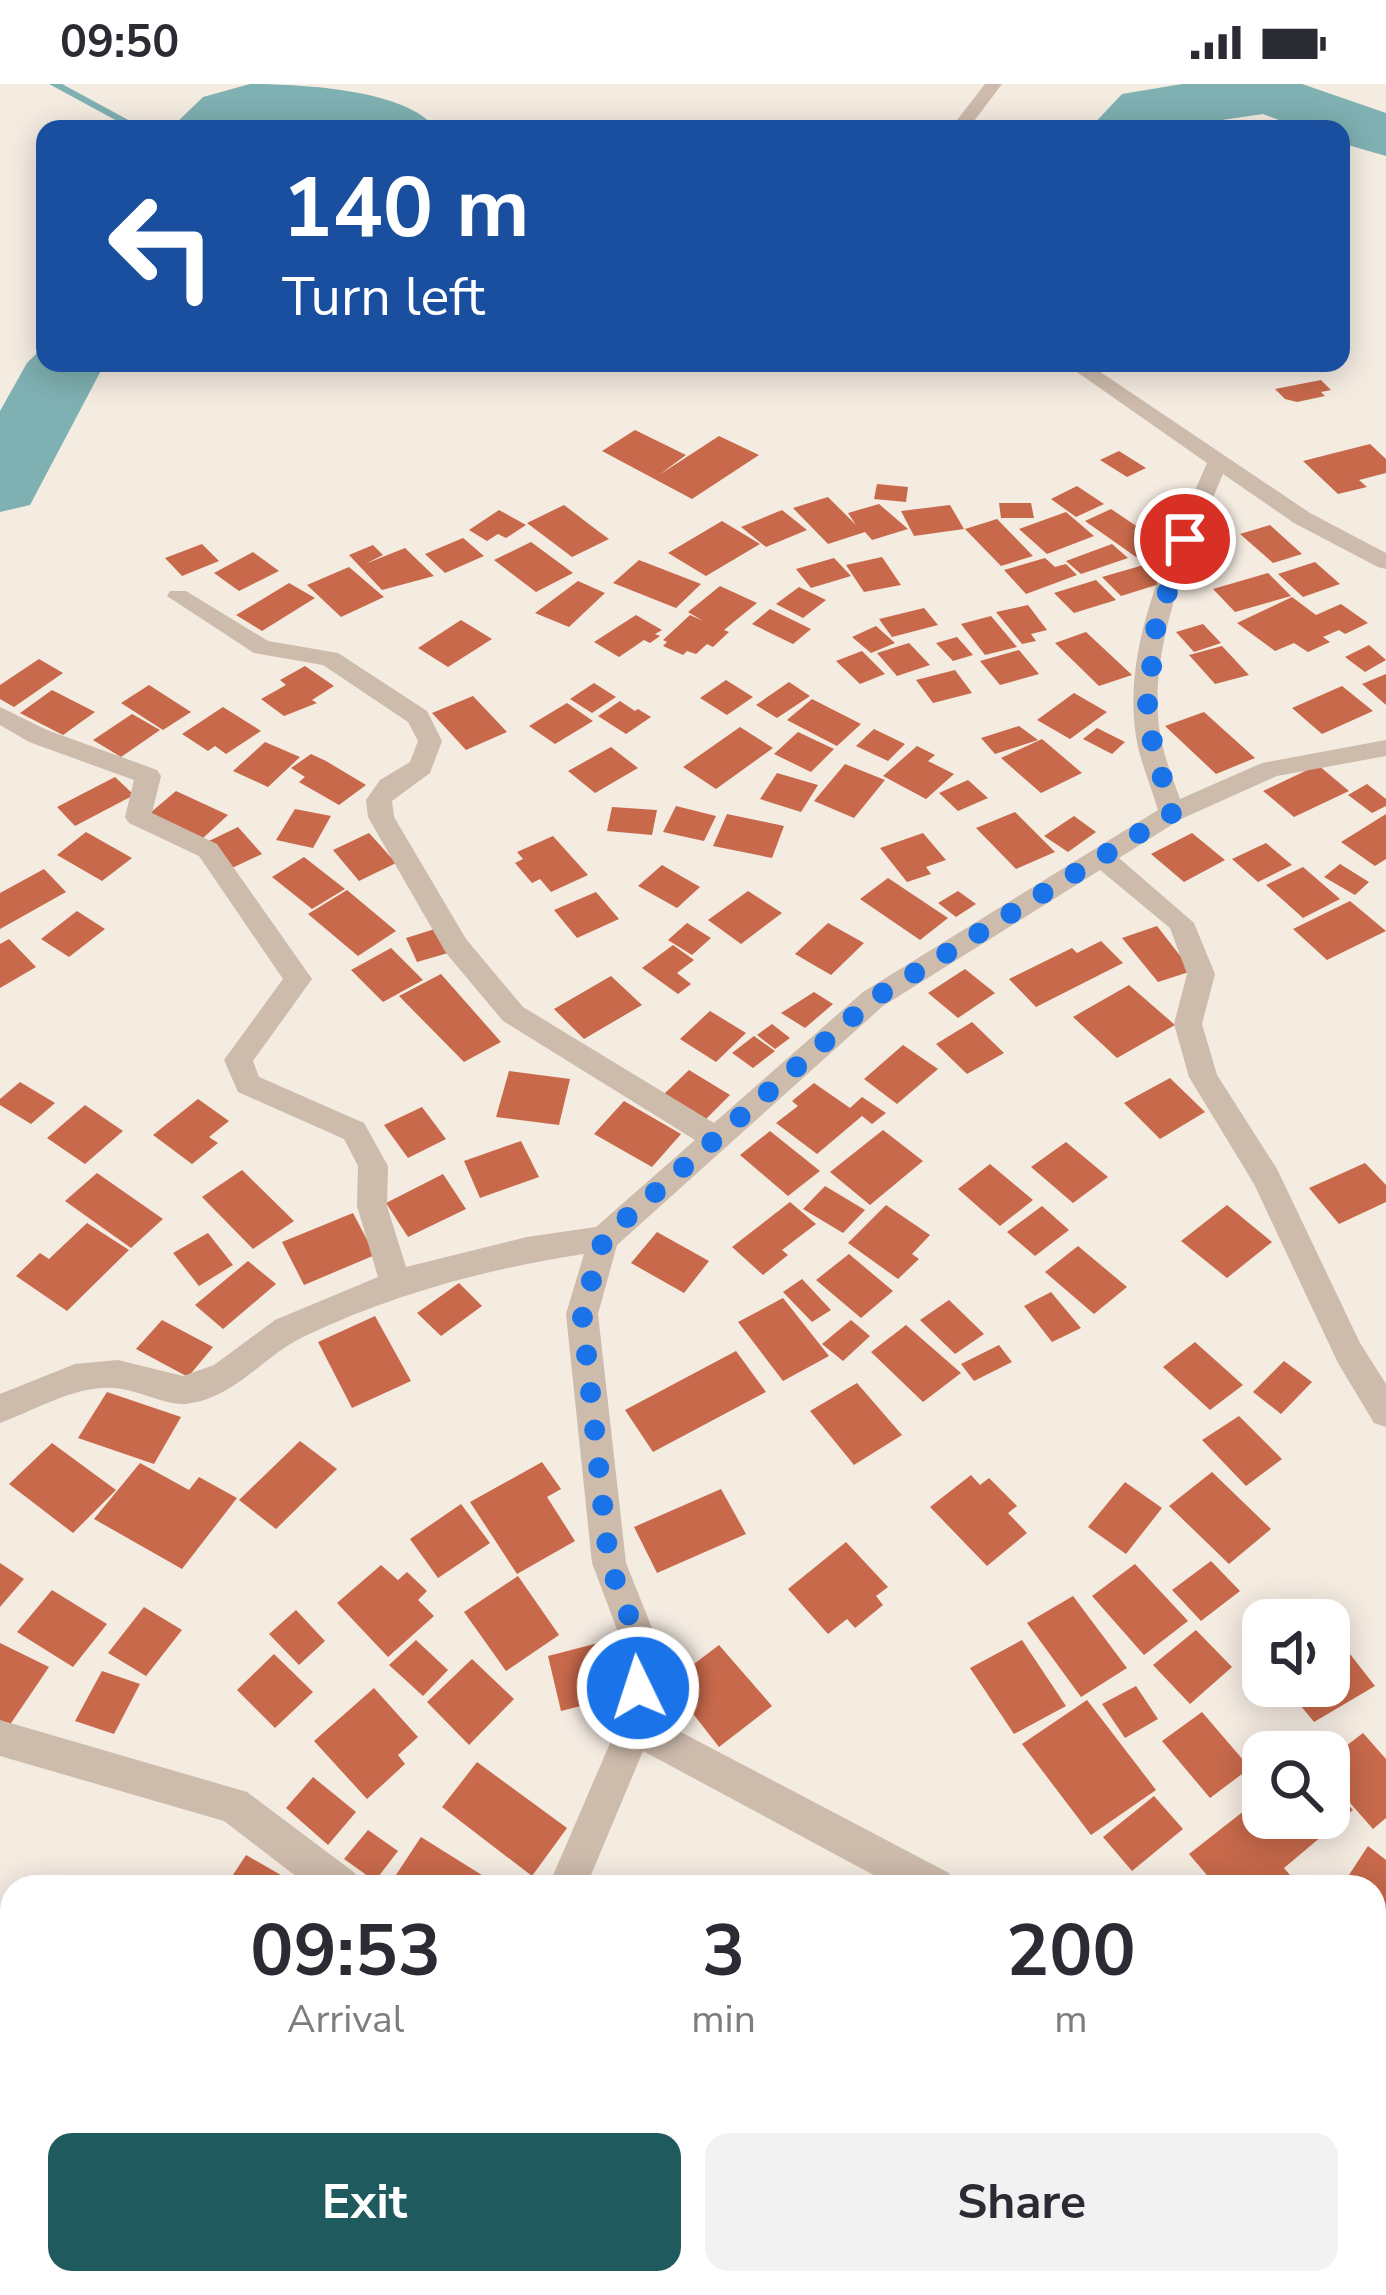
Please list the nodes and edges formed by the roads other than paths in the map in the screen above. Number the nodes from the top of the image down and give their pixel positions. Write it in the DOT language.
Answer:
graph roads {
  1 [pos="994,84"];
  2 [pos="965,120"];
  3 [pos="1088,372"];
  4 [pos="1220,459"];
  5 [pos="1386,535"];
  6 [pos="1355,548"];
  7 [pos="1386,562"];
  8 [pos="178,596"];
  9 [pos="0,715"];
  10 [pos="1386,748"];
  11 [pos="1172,813"];
  12 [pos="1102,857"];
  13 [pos="716,1138"];
  14 [pos="604,1238"];
  15 [pos="395,1283"];
  16 [pos="0,1408"];
  17 [pos="1386,1413"];
  18 [pos="635,1727"];
  19 [pos="0,1738"];
  20 [pos="325,1875"];
  21 [pos="572,1875"];
  22 [pos="912,1875"];
  1 -- 2 [label="street"];
  3 -- 4 [label="street"];
  4 -- 6 [label="street"];
  4 -- 11 [label="street"];
  5 -- 6 [label="street"];
  6 -- 7 [label="street"];
  8 -- 13 [label="street"];
  9 -- 15 [label="street"];
  10 -- 11 [label="street"];
  11 -- 12 [label="street"];
  12 -- 13 [label="street"];
  12 -- 17 [label="street"];
  13 -- 14 [label="street"];
  14 -- 15 [label="street"];
  14 -- 18 [label="street"];
  15 -- 16 [label="street"];
  18 -- 21 [label="street"];
  18 -- 22 [label="street"];
  19 -- 20 [label="street"];
}
